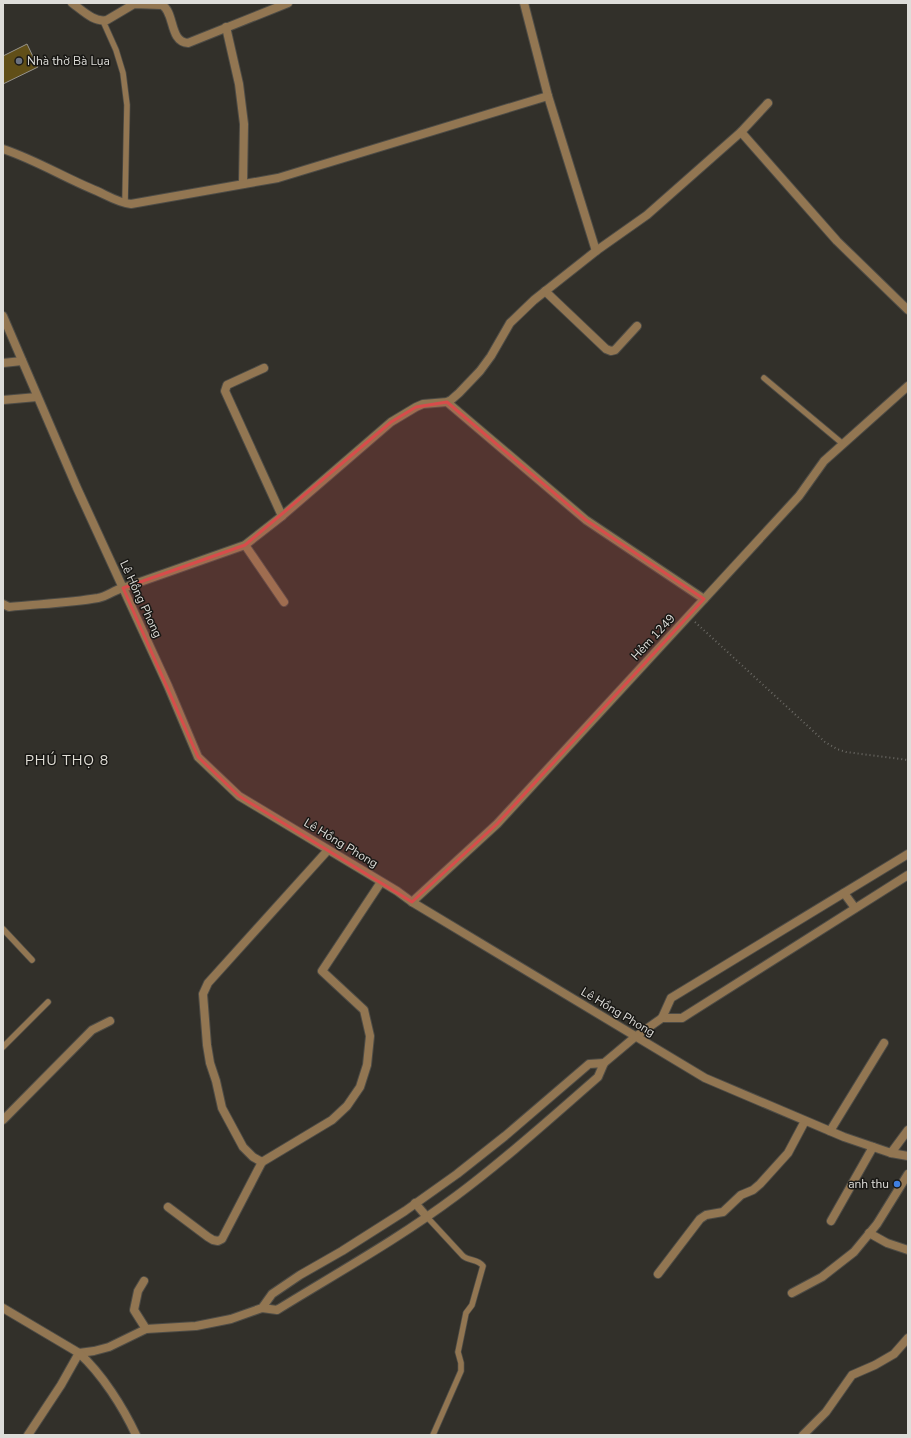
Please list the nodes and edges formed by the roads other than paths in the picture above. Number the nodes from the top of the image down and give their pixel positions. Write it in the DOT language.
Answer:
graph roads {
  1 [pos="72,3"];
  2 [pos="288,3"];
  3 [pos="524,3"];
  4 [pos="146,4"];
  5 [pos="103,21"];
  6 [pos="226,27"];
  7 [pos="548,96"];
  8 [pos="768,103"];
  9 [pos="740,132"];
  10 [pos="3,149"];
  11 [pos="243,184"];
  12 [pos="124,204"];
  13 [pos="596,251"];
  14 [pos="545,291"];
  15 [pos="908,310"];
  16 [pos="3,316"];
  17 [pos="637,326"];
  18 [pos="22,361"];
  19 [pos="3,363"];
  20 [pos="264,368"];
  21 [pos="764,378"];
  22 [pos="908,386"];
  23 [pos="37,397"];
  24 [pos="3,400"];
  25 [pos="447,402"];
  26 [pos="843,444"];
  27 [pos="282,516"];
  28 [pos="244,544"];
  29 [pos="123,588"];
  30 [pos="704,599"];
  31 [pos="284,602"];
  32 [pos="3,604"];
  33 [pos="328,850"];
  34 [pos="908,854"];
  35 [pos="908,875"];
  36 [pos="381,882"];
  37 [pos="844,893"];
  38 [pos="412,902"];
  39 [pos="855,908"];
  40 [pos="3,929"];
  41 [pos="32,960"];
  42 [pos="48,1002"];
  43 [pos="662,1018"];
  44 [pos="110,1021"];
  45 [pos="635,1037"];
  46 [pos="884,1043"];
  47 [pos="3,1047"];
  48 [pos="604,1063"];
  49 [pos="3,1120"];
  50 [pos="805,1121"];
  51 [pos="908,1130"];
  52 [pos="830,1131"];
  53 [pos="873,1147"];
  54 [pos="892,1153"];
  55 [pos="908,1156"];
  56 [pos="262,1162"];
  57 [pos="908,1174"];
  58 [pos="415,1204"];
  59 [pos="168,1207"];
  60 [pos="427,1217"];
  61 [pos="831,1222"];
  62 [pos="869,1233"];
  63 [pos="908,1250"];
  64 [pos="658,1274"];
  65 [pos="144,1281"];
  66 [pos="792,1293"];
  67 [pos="3,1308"];
  68 [pos="262,1308"];
  69 [pos="146,1329"];
  70 [pos="908,1338"];
  71 [pos="79,1353"];
  72 [pos="135,1433"];
  73 [pos="28,1435"];
  74 [pos="144,1435"];
  75 [pos="433,1435"];
  76 [pos="803,1435"];
  1 -- 5 [label="street"];
  2 -- 6 [label="street"];
  3 -- 7 [label="street"];
  4 -- 5 [label="street"];
  4 -- 6 [label="street"];
  5 -- 12 [label="lane"];
  6 -- 11 [label="street"];
  7 -- 11 [label="street"];
  7 -- 13 [label="street"];
  8 -- 9 [label="street"];
  9 -- 13 [label="street"];
  9 -- 15 [label="street"];
  10 -- 12 [label="street"];
  11 -- 12 [label="street"];
  13 -- 14 [label="street"];
  14 -- 17 [label="street"];
  14 -- 25 [label="street"];
  16 -- 18 [label="street, Lê Hồng Phong"];
  18 -- 19 [label="street"];
  18 -- 23 [label="street, Lê Hồng Phong"];
  20 -- 27 [label="street"];
  21 -- 26 [label="lane"];
  22 -- 26 [label="street, Hẻm 1249"];
  23 -- 24 [label="street"];
  23 -- 29 [label="street, Lê Hồng Phong"];
  25 -- 27 [label="street"];
  25 -- 30 [label="street"];
  26 -- 30 [label="street, Hẻm 1249"];
  27 -- 28 [label="street"];
  28 -- 29 [label="street"];
  28 -- 31 [label="street"];
  29 -- 32 [label="street"];
  29 -- 33 [label="street, Lê Hồng Phong"];
  30 -- 38 [label="street, Hẻm 1249"];
  33 -- 36 [label="street, Lê Hồng Phong"];
  33 -- 56 [label="street"];
  34 -- 37 [label="street"];
  35 -- 39 [label="street"];
  36 -- 38 [label="street, Lê Hồng Phong"];
  36 -- 56 [label="street"];
  37 -- 39 [label="street"];
  37 -- 43 [label="street"];
  38 -- 45 [label="street, Lê Hồng Phong"];
  39 -- 43 [label="street"];
  40 -- 41 [label="lane"];
  42 -- 47 [label="lane"];
  43 -- 45 [label="street"];
  44 -- 49 [label="street"];
  45 -- 48 [label="street"];
  45 -- 50 [label="street, Lê Hồng Phong"];
  46 -- 52 [label="street"];
  48 -- 58 [label="street"];
  48 -- 60 [label="street"];
  50 -- 52 [label="street, Lê Hồng Phong"];
  50 -- 64 [label="street"];
  51 -- 54 [label="street"];
  52 -- 53 [label="street, Lê Hồng Phong"];
  53 -- 54 [label="street, Lê Hồng Phong"];
  53 -- 61 [label="street"];
  54 -- 55 [label="street, Lê Hồng Phong"];
  56 -- 59 [label="street"];
  57 -- 62 [label="street"];
  58 -- 60 [label="street"];
  58 -- 68 [label="street"];
  60 -- 68 [label="street"];
  60 -- 75 [label="lane"];
  62 -- 63 [label="street"];
  62 -- 66 [label="street"];
  65 -- 69 [label="street"];
  67 -- 71 [label="street"];
  68 -- 69 [label="street"];
  69 -- 71 [label="street"];
  70 -- 76 [label="street"];
  71 -- 72 [label="street"];
  71 -- 73 [label="street"];
  72 -- 74 [label="street"];
}
